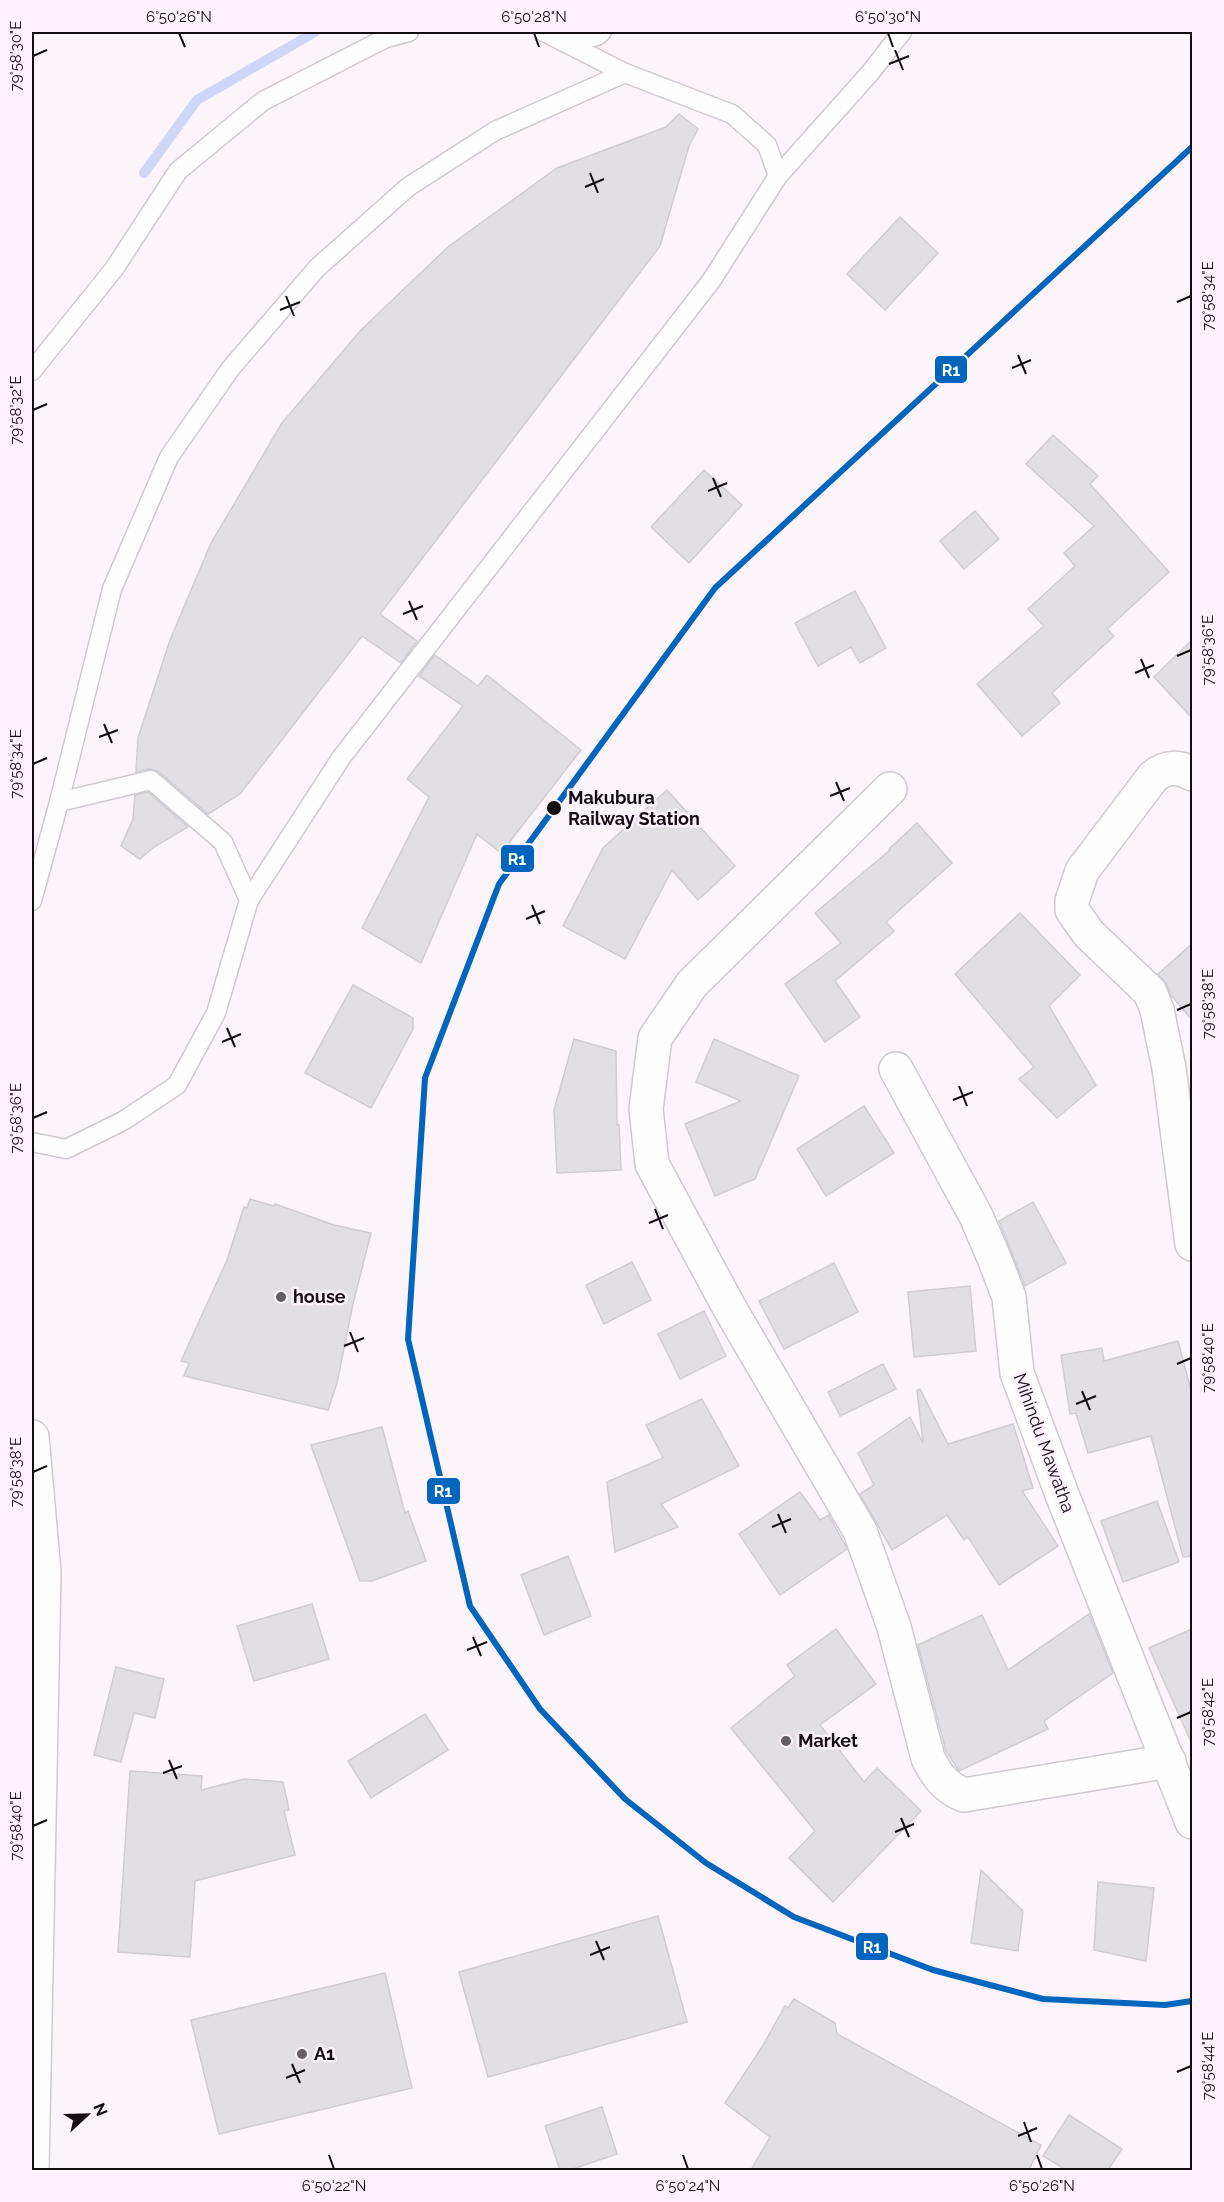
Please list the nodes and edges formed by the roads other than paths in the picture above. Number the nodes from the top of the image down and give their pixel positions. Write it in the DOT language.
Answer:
graph roads {
  1 [pos="410,32"];
  2 [pos="544,32"];
  3 [pos="602,32"];
  4 [pos="902,32"];
  5 [pos="566,43"];
  6 [pos="625,73"];
  7 [pos="778,176"];
  8 [pos="32,371"];
  9 [pos="1192,774"];
  10 [pos="890,789"];
  11 [pos="59,802"];
  12 [pos="249,900"];
  13 [pos="32,902"];
  14 [pos="896,1069"];
  15 [pos="32,1142"];
  16 [pos="1192,1244"];
  17 [pos="32,1437"];
  18 [pos="1169,1761"];
  19 [pos="1192,1822"];
  20 [pos="32,2170"];
  1 -- 8 [label="lane"];
  2 -- 5 [label="lane"];
  3 -- 5 [label="lane"];
  4 -- 7 [label="lane"];
  5 -- 6 [label="lane"];
  6 -- 7 [label="lane"];
  6 -- 11 [label="lane"];
  7 -- 12 [label="lane"];
  9 -- 16 [label="main road"];
  10 -- 18 [label="main road"];
  11 -- 12 [label="lane"];
  11 -- 13 [label="lane"];
  12 -- 15 [label="lane"];
  14 -- 18 [label="main road, Mihindu Mawatha"];
  17 -- 20 [label="main road"];
  18 -- 19 [label="main road, Mihindu Mawatha"];
}
